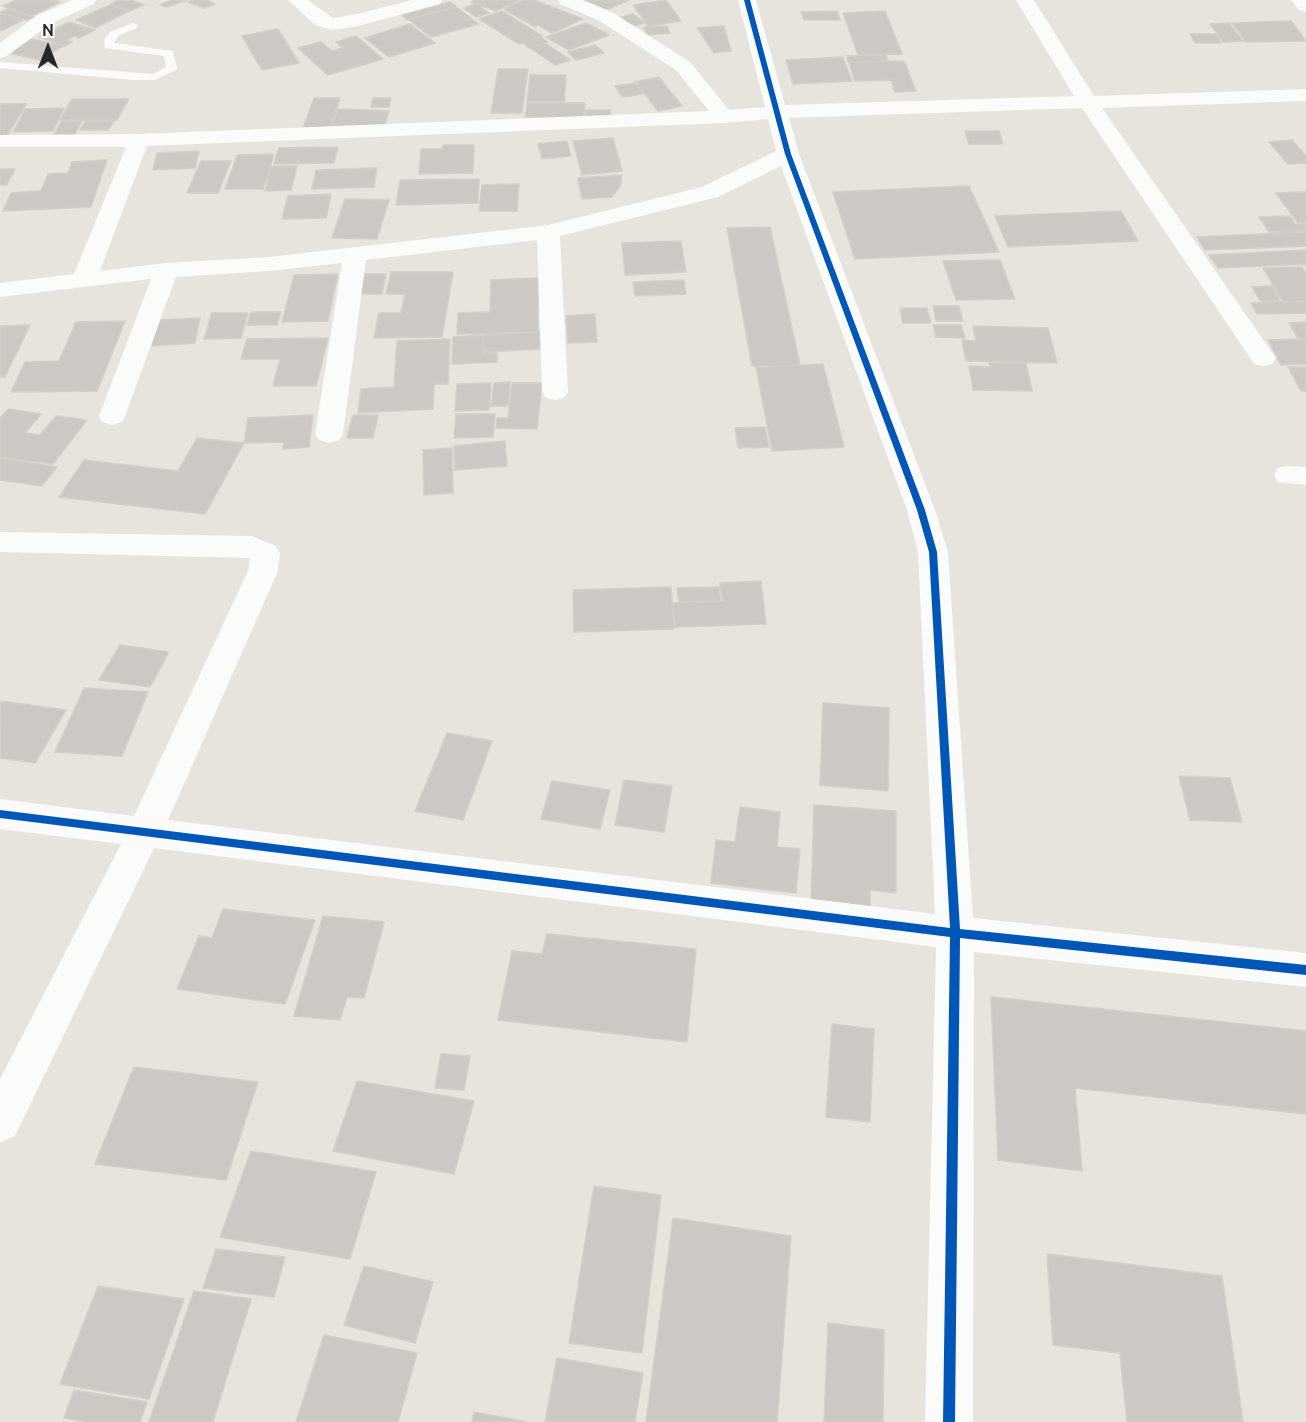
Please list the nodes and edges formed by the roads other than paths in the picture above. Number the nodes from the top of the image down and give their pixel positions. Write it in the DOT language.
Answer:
graph roads {
  1 [pos="87,0"];
  2 [pos="297,0"];
  3 [pos="433,0"];
  4 [pos="567,0"];
  5 [pos="747,0"];
  6 [pos="1025,0"];
  7 [pos="1300,0"];
  8 [pos="1306,6"];
  9 [pos="133,26"];
  10 [pos="0,52"];
  11 [pos="0,65"];
  12 [pos="1306,95"];
  13 [pos="1088,102"];
  14 [pos="776,112"];
  15 [pos="724,117"];
  16 [pos="139,140"];
  17 [pos="0,141"];
  18 [pos="788,154"];
  19 [pos="548,232"];
  20 [pos="355,255"];
  21 [pos="166,270"];
  22 [pos="84,280"];
  23 [pos="0,290"];
  24 [pos="1263,358"];
  25 [pos="555,392"];
  26 [pos="112,416"];
  27 [pos="328,434"];
  28 [pos="0,542"];
  29 [pos="0,814"];
  30 [pos="144,833"];
  31 [pos="955,933"];
  32 [pos="1306,970"];
  33 [pos="0,1122"];
  34 [pos="949,1422"];
  1 -- 10 [label="street"];
  2 -- 3 [label="street"];
  4 -- 15 [label="street"];
  5 -- 14 [label="street"];
  6 -- 13 [label="street"];
  7 -- 8 [label="street"];
  9 -- 11 [label="lane"];
  12 -- 13 [label="street"];
  13 -- 14 [label="street"];
  13 -- 24 [label="street"];
  14 -- 15 [label="street"];
  14 -- 18 [label="street"];
  15 -- 16 [label="street"];
  16 -- 17 [label="street"];
  16 -- 22 [label="street"];
  18 -- 19 [label="street"];
  18 -- 31 [label="street"];
  19 -- 20 [label="street"];
  19 -- 25 [label="street"];
  20 -- 21 [label="street"];
  20 -- 27 [label="street"];
  21 -- 22 [label="street"];
  21 -- 26 [label="street"];
  22 -- 23 [label="street"];
  28 -- 30 [label="street"];
  29 -- 30 [label="street"];
  30 -- 31 [label="street"];
  30 -- 33 [label="street"];
  31 -- 32 [label="street"];
  31 -- 34 [label="street"];
}
